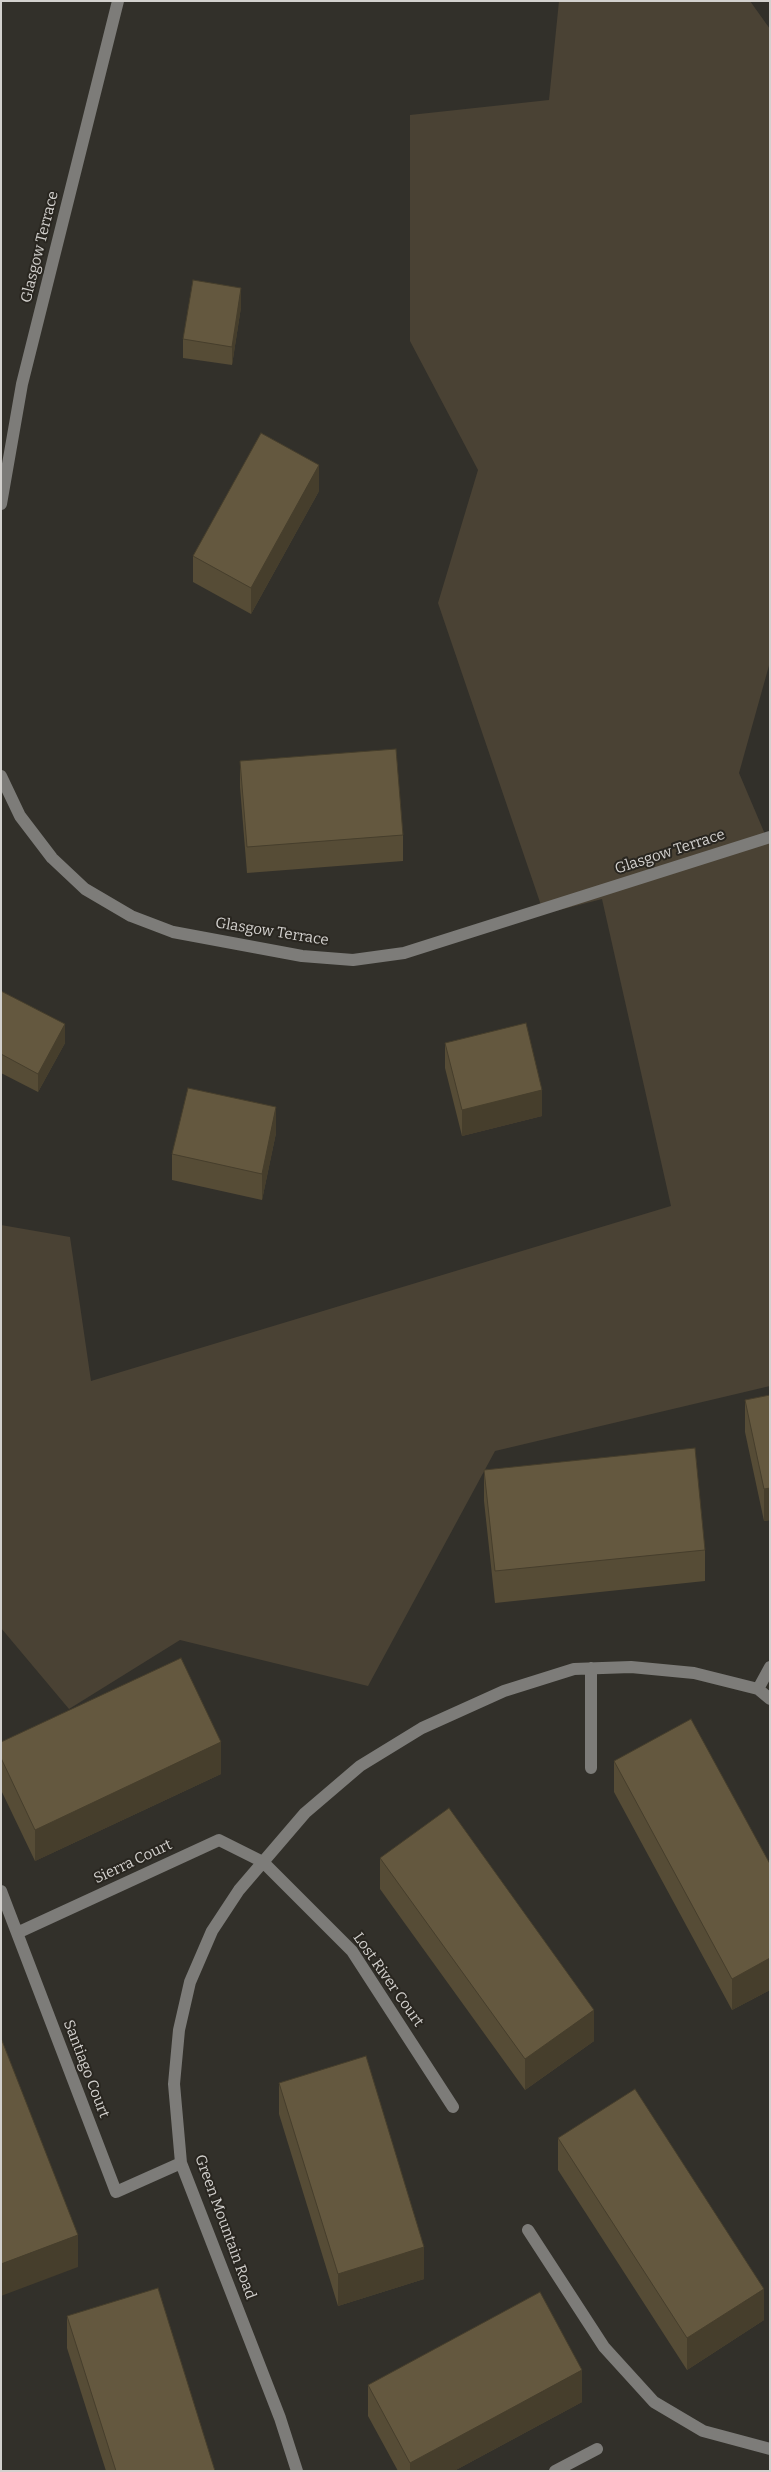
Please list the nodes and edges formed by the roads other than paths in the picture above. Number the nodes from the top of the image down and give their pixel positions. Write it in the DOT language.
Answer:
graph roads {
  1 [pos="118,1"];
  2 [pos="1,504"];
  3 [pos="1,776"];
  4 [pos="770,837"];
  5 [pos="770,1667"];
  6 [pos="591,1668"];
  7 [pos="758,1689"];
  8 [pos="770,1699"];
  9 [pos="591,1768"];
  10 [pos="263,1862"];
  11 [pos="1,1891"];
  12 [pos="17,1933"];
  13 [pos="452,2107"];
  14 [pos="181,2163"];
  15 [pos="528,2230"];
  16 [pos="597,2449"];
  17 [pos="770,2449"];
  18 [pos="297,2471"];
  19 [pos="554,2471"];
  1 -- 2 [label="street, Glasgow Terrace"];
  3 -- 4 [label="street, Glasgow Terrace"];
  5 -- 7 [label="street"];
  6 -- 7 [label="street, Green Mountain Road"];
  6 -- 9 [label="street"];
  6 -- 10 [label="street, Green Mountain Road"];
  7 -- 8 [label="street, Green Mountain Road"];
  10 -- 12 [label="street, Sierra Court"];
  10 -- 13 [label="street, Lost River Court"];
  10 -- 14 [label="street, Green Mountain Road"];
  11 -- 12 [label="street, Santiago Court"];
  12 -- 14 [label="street, Santiago Court"];
  14 -- 18 [label="street, Green Mountain Road"];
  15 -- 17 [label="street"];
  16 -- 19 [label="street"];
}
